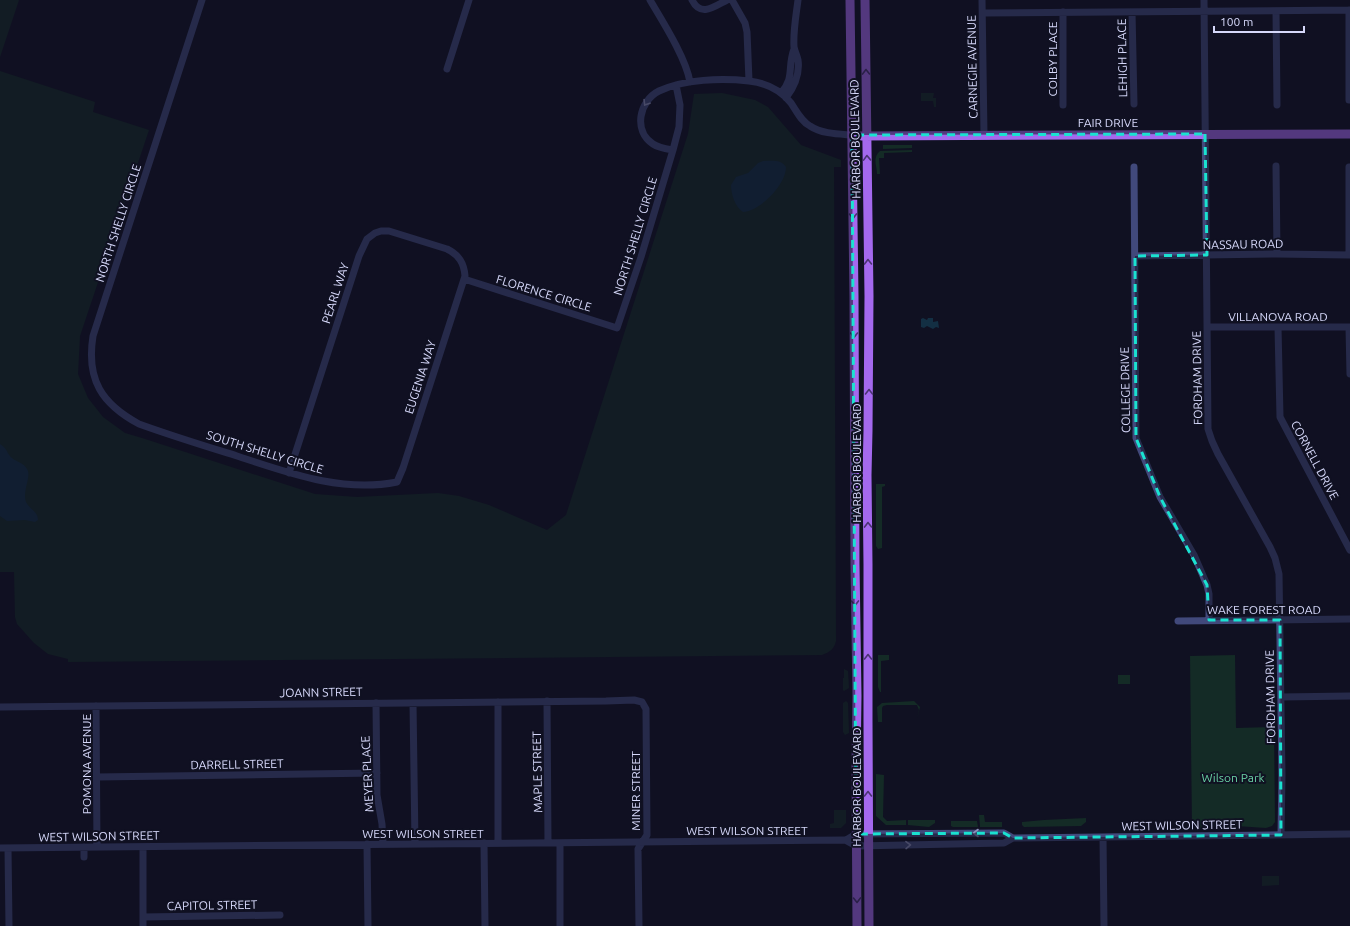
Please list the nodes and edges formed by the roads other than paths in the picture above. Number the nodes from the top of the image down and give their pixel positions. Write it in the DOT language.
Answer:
graph roads {
  1 [pos="202,0"];
  2 [pos="469,0"];
  3 [pos="650,0"];
  4 [pos="692,0"];
  5 [pos="728,0"];
  6 [pos="732,0"];
  7 [pos="798,0"];
  8 [pos="850,0"];
  9 [pos="865,0"];
  10 [pos="982,0"];
  11 [pos="1204,0"];
  12 [pos="1350,10"];
  13 [pos="1204,11"];
  14 [pos="1276,11"];
  15 [pos="1063,12"];
  16 [pos="1132,12"];
  17 [pos="983,13"];
  18 [pos="447,69"];
  19 [pos="749,81"];
  20 [pos="690,82"];
  21 [pos="676,85"];
  22 [pos="784,95"];
  23 [pos="1349,100"];
  24 [pos="1134,104"];
  25 [pos="1063,105"];
  26 [pos="1277,105"];
  27 [pos="984,134"];
  28 [pos="1205,134"];
  29 [pos="1350,134"];
  30 [pos="852,135"];
  31 [pos="866,136"];
  32 [pos="673,150"];
  33 [pos="1276,166"];
  34 [pos="1134,167"];
  35 [pos="1349,167"];
  36 [pos="1277,254"];
  37 [pos="1207,255"];
  38 [pos="1350,255"];
  39 [pos="1135,256"];
  40 [pos="464,279"];
  41 [pos="1207,327"];
  42 [pos="1278,327"];
  43 [pos="1350,327"];
  44 [pos="617,328"];
  45 [pos="1350,374"];
  46 [pos="153,429"];
  47 [pos="289,473"];
  48 [pos="397,482"];
  49 [pos="1350,550"];
  50 [pos="1209,620"];
  51 [pos="1280,620"];
  52 [pos="1350,620"];
  53 [pos="1178,621"];
  54 [pos="1350,696"];
  55 [pos="1281,697"];
  56 [pos="547,701"];
  57 [pos="498,702"];
  58 [pos="642,702"];
  59 [pos="376,703"];
  60 [pos="413,703"];
  61 [pos="96,706"];
  62 [pos="0,707"];
  63 [pos="377,773"];
  64 [pos="97,777"];
  65 [pos="869,833"];
  66 [pos="856,834"];
  67 [pos="1350,834"];
  68 [pos="1282,835"];
  69 [pos="1103,837"];
  70 [pos="1014,838"];
  71 [pos="846,840"];
  72 [pos="643,842"];
  73 [pos="484,843"];
  74 [pos="498,843"];
  75 [pos="548,843"];
  76 [pos="560,843"];
  77 [pos="367,844"];
  78 [pos="383,844"];
  79 [pos="415,844"];
  80 [pos="869,845"];
  81 [pos="856,846"];
  82 [pos="84,847"];
  83 [pos="97,847"];
  84 [pos="142,847"];
  85 [pos="4,848"];
  86 [pos="84,856"];
  87 [pos="280,915"];
  88 [pos="143,917"];
  89 [pos="9,926"];
  90 [pos="143,926"];
  91 [pos="368,926"];
  92 [pos="485,926"];
  93 [pos="560,926"];
  94 [pos="639,926"];
  95 [pos="857,926"];
  96 [pos="870,926"];
  97 [pos="1104,926"];
  1 -- 46 [label="street, NORTH SHELLY CIRCLE"];
  2 -- 18 [label="street"];
  3 -- 20 [label="street"];
  4 -- 5 [label="street"];
  6 -- 19 [label="street"];
  7 -- 22 [label="street"];
  8 -- 30 [label="main road, HARBOR BOULEVARD"];
  31 -- 9 [label="main road, HARBOR BOULEVARD, one-way"];
  10 -- 17 [label="street, CARNEGIE AVENUE"];
  11 -- 13 [label="street, FORDHAM DRIVE"];
  12 -- 14 [label="street"];
  12 -- 23 [label="street"];
  13 -- 14 [label="street"];
  13 -- 16 [label="street"];
  13 -- 28 [label="street, FORDHAM DRIVE"];
  14 -- 26 [label="street"];
  15 -- 16 [label="street"];
  15 -- 17 [label="street"];
  15 -- 25 [label="street, COLBY PLACE"];
  16 -- 24 [label="street, LEHIGH PLACE"];
  17 -- 27 [label="street, CARNEGIE AVENUE"];
  19 -- 20 [label="street"];
  19 -- 22 [label="street"];
  20 -- 21 [label="street"];
  21 -- 32 [label="street, NORTH SHELLY CIRCLE"];
  21 -- 32 [label="street, one-way"];
  22 -- 30 [label="street"];
  27 -- 28 [label="main road, FAIR DRIVE"];
  27 -- 31 [label="main road, FAIR DRIVE"];
  28 -- 29 [label="main road, FAIR DRIVE"];
  28 -- 37 [label="street, FORDHAM DRIVE"];
  30 -- 31 [label="main road, FAIR DRIVE"];
  30 -- 66 [label="main road, HARBOR BOULEVARD, one-way"];
  65 -- 31 [label="main road, HARBOR BOULEVARD, one-way"];
  32 -- 44 [label="street, NORTH SHELLY CIRCLE"];
  33 -- 36 [label="street"];
  34 -- 39 [label="street, COLLEGE DRIVE"];
  35 -- 38 [label="street"];
  36 -- 37 [label="street, NASSAU ROAD"];
  36 -- 38 [label="street, NASSAU ROAD"];
  37 -- 39 [label="street, NASSAU ROAD"];
  37 -- 41 [label="street, FORDHAM DRIVE"];
  39 -- 50 [label="street, COLLEGE DRIVE"];
  40 -- 44 [label="street, FLORENCE CIRCLE"];
  40 -- 47 [label="street, PEARL WAY"];
  40 -- 48 [label="street, EUGENIA WAY"];
  41 -- 42 [label="street, VILLANOVA ROAD"];
  41 -- 51 [label="street, FORDHAM DRIVE"];
  42 -- 43 [label="street, VILLANOVA ROAD"];
  42 -- 49 [label="street, CORNELL DRIVE"];
  43 -- 45 [label="street"];
  46 -- 47 [label="street, SOUTH SHELLY CIRCLE"];
  47 -- 48 [label="street, SOUTH SHELLY CIRCLE"];
  50 -- 51 [label="street, WAKE FOREST ROAD"];
  50 -- 53 [label="street, WAKE FOREST ROAD"];
  51 -- 52 [label="street, WAKE FOREST ROAD"];
  51 -- 55 [label="street, FORDHAM DRIVE"];
  54 -- 55 [label="street"];
  55 -- 68 [label="street, FORDHAM DRIVE"];
  56 -- 57 [label="street, JOANN STREET"];
  56 -- 58 [label="street, JOANN STREET"];
  56 -- 75 [label="street, MAPLE STREET"];
  57 -- 60 [label="street, JOANN STREET"];
  57 -- 74 [label="street"];
  58 -- 72 [label="street, MINER STREET"];
  59 -- 60 [label="street, JOANN STREET"];
  59 -- 61 [label="street, JOANN STREET"];
  59 -- 63 [label="street, MEYER PLACE"];
  60 -- 79 [label="street"];
  61 -- 62 [label="street, JOANN STREET"];
  61 -- 64 [label="street, POMONA AVENUE"];
  63 -- 64 [label="street, DARRELL STREET"];
  63 -- 78 [label="street, MEYER PLACE"];
  64 -- 83 [label="street, POMONA AVENUE"];
  65 -- 66 [label="street, WEST WILSON STREET"];
  70 -- 65 [label="street, WEST WILSON STREET, one-way"];
  65 -- 80 [label="main road, HARBOR BOULEVARD"];
  66 -- 71 [label="street, WEST WILSON STREET"];
  66 -- 81 [label="main road, HARBOR BOULEVARD"];
  67 -- 68 [label="street, WEST WILSON STREET"];
  68 -- 69 [label="street, WEST WILSON STREET"];
  69 -- 70 [label="street, WEST WILSON STREET"];
  69 -- 97 [label="street"];
  80 -- 70 [label="street, WEST WILSON STREET, one-way"];
  71 -- 72 [label="street, WEST WILSON STREET"];
  71 -- 81 [label="street"];
  72 -- 76 [label="street, WEST WILSON STREET"];
  72 -- 94 [label="street, MINER STREET"];
  73 -- 74 [label="street, WEST WILSON STREET"];
  73 -- 79 [label="street, WEST WILSON STREET"];
  73 -- 92 [label="street"];
  74 -- 75 [label="street, WEST WILSON STREET"];
  75 -- 76 [label="street, WEST WILSON STREET"];
  76 -- 93 [label="street"];
  77 -- 78 [label="street, WEST WILSON STREET"];
  77 -- 84 [label="street, WEST WILSON STREET"];
  77 -- 91 [label="street"];
  78 -- 79 [label="street, WEST WILSON STREET"];
  80 -- 81 [label="street, WEST WILSON STREET"];
  80 -- 96 [label="main road, HARBOR BOULEVARD"];
  81 -- 95 [label="main road, HARBOR BOULEVARD, one-way"];
  82 -- 83 [label="street, WEST WILSON STREET"];
  82 -- 85 [label="street, WEST WILSON STREET"];
  82 -- 86 [label="street"];
  83 -- 84 [label="street, WEST WILSON STREET"];
  84 -- 88 [label="street"];
  85 -- 89 [label="street"];
  87 -- 88 [label="street, CAPITOL STREET"];
  88 -- 90 [label="street"];
}
